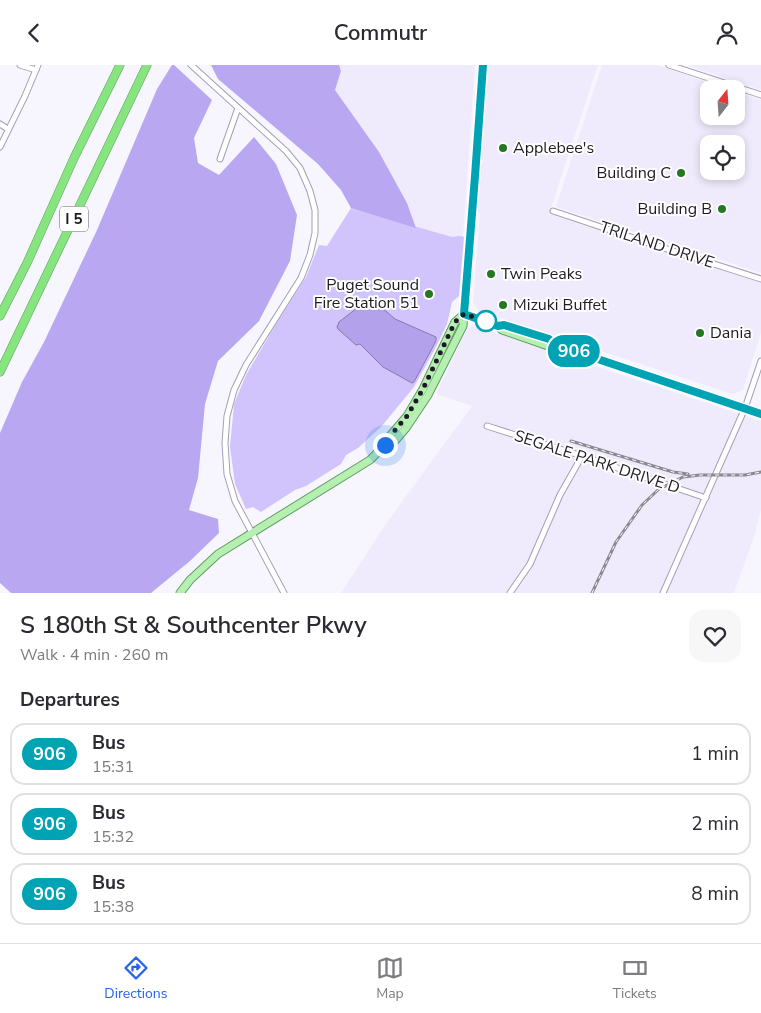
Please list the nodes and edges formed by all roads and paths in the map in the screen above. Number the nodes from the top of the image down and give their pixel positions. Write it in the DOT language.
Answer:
graph roads {
  1 [pos="20,65"];
  2 [pos="120,65"];
  3 [pos="147,65"];
  4 [pos="191,65"];
  5 [pos="483,65"];
  6 [pos="669,65"];
  7 [pos="37,67"];
  8 [pos="761,95"];
  9 [pos="238,108"];
  10 [pos="0,124"];
  11 [pos="8,129"];
  12 [pos="0,147"];
  13 [pos="220,159"];
  14 [pos="553,211"];
  15 [pos="761,279"];
  16 [pos="464,314"];
  17 [pos="0,316"];
  18 [pos="761,361"];
  19 [pos="0,372"];
  20 [pos="745,409"];
  21 [pos="761,414"];
  22 [pos="487,427"];
  23 [pos="582,456"];
  24 [pos="706,498"];
  25 [pos="251,533"];
  26 [pos="180,593"];
  27 [pos="284,593"];
  28 [pos="510,593"];
  29 [pos="663,593"];
  1 -- 7 [label="street"];
  2 -- 17 [label="highway, I 5"];
  3 -- 19 [label="highway, I 5"];
  4 -- 9 [label="street"];
  5 -- 16 [label="main road"];
  6 -- 8 [label="street"];
  7 -- 11 [label="street"];
  9 -- 13 [label="street"];
  9 -- 25 [label="street"];
  10 -- 11 [label="street"];
  11 -- 12 [label="street"];
  14 -- 15 [label="street, TRILAND DRIVE"];
  16 -- 20 [label="main road"];
  16 -- 25 [label="main road"];
  18 -- 20 [label="street"];
  20 -- 21 [label="main road"];
  20 -- 24 [label="street"];
  22 -- 23 [label="street, SEGALE PARK DRIVE D"];
  23 -- 24 [label="street, SEGALE PARK DRIVE D"];
  23 -- 28 [label="street"];
  24 -- 29 [label="street"];
  25 -- 26 [label="main road"];
  25 -- 27 [label="street"];
}
